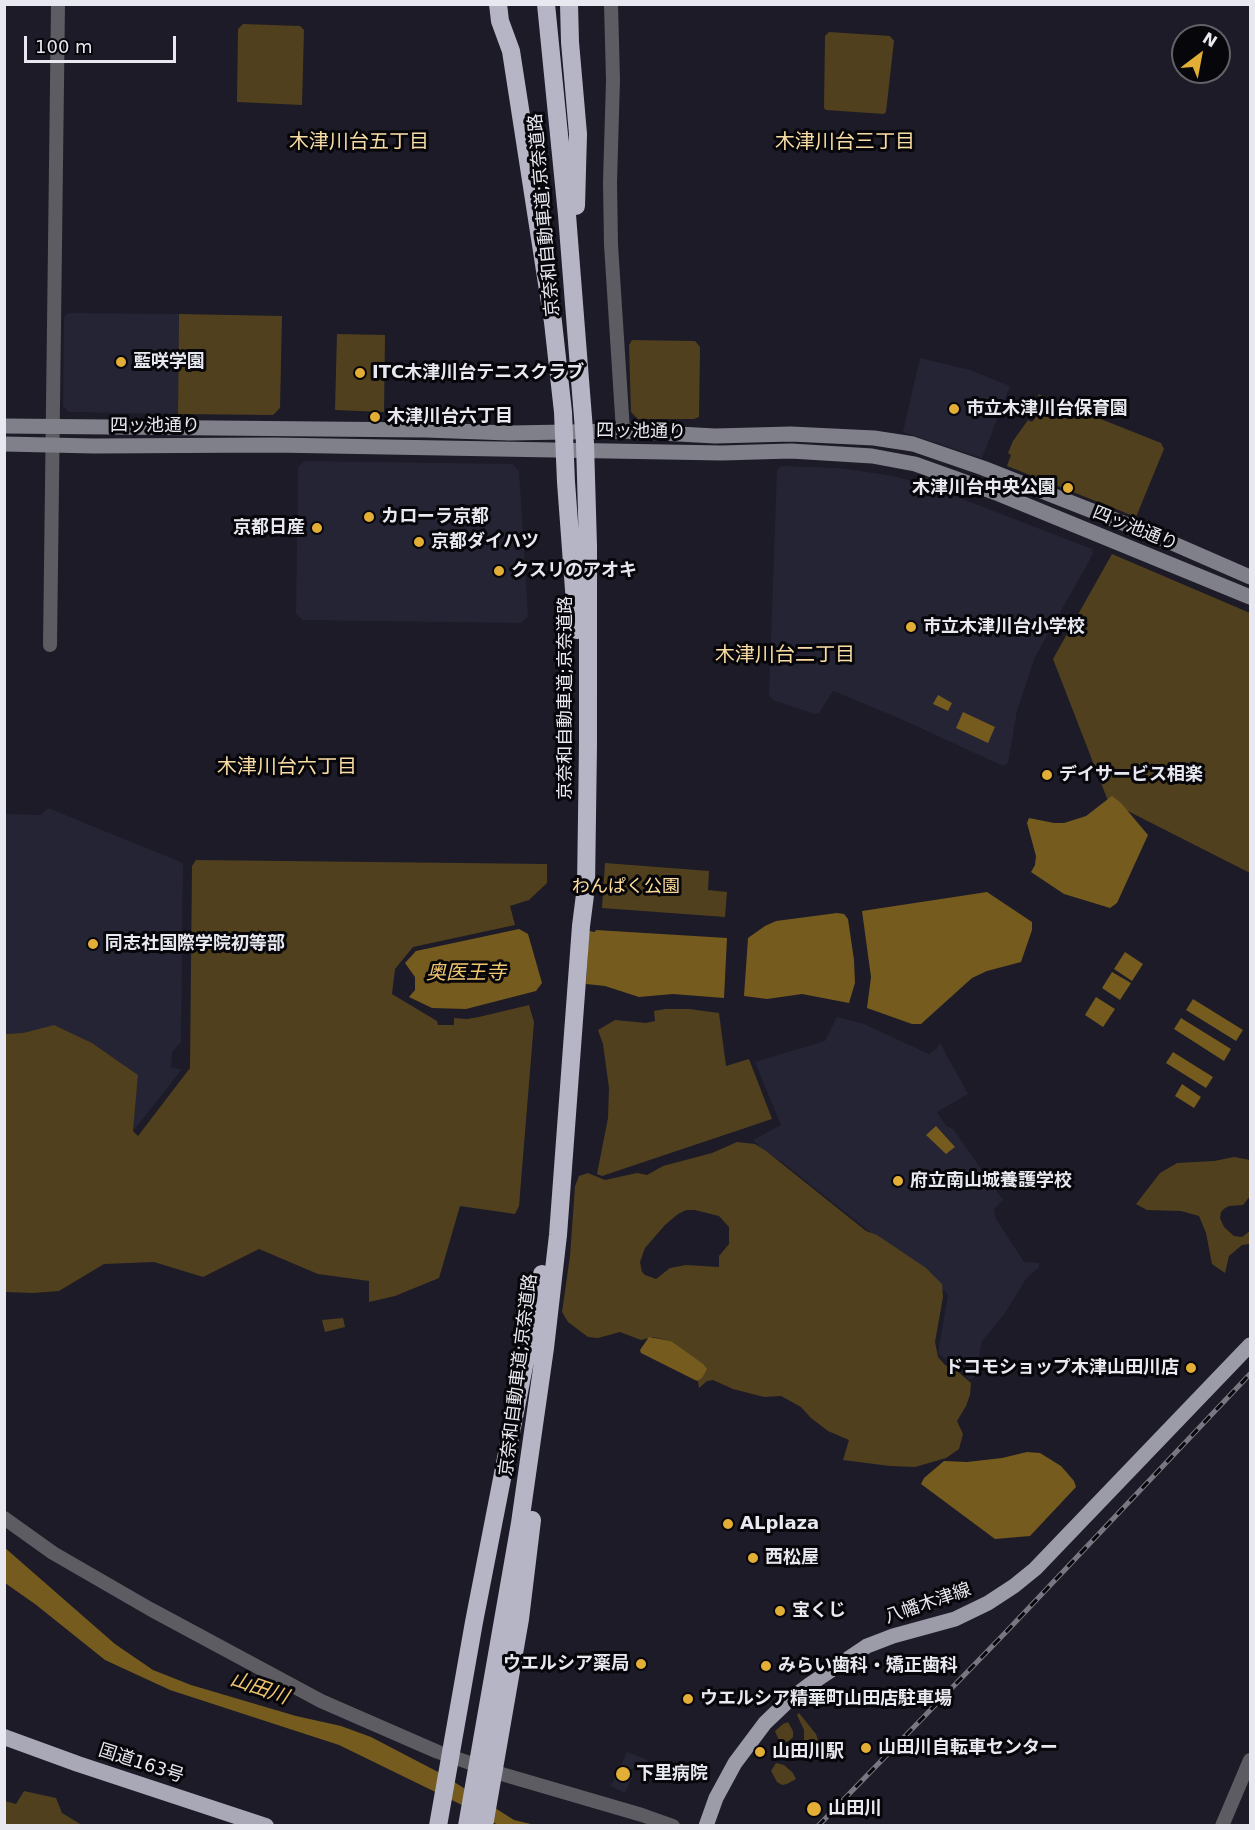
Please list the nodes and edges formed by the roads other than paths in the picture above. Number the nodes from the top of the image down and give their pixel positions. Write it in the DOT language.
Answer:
graph roads {
  1 [pos="58,4"];
  2 [pos="498,4"];
  3 [pos="540,4"];
  4 [pos="546,4"];
  5 [pos="569,4"];
  6 [pos="611,4"];
  7 [pos="4,426"];
  8 [pos="53,427"];
  9 [pos="620,431"];
  10 [pos="585,443"];
  11 [pos="4,444"];
  12 [pos="53,445"];
  13 [pos="1251,577"];
  14 [pos="1251,597"];
  15 [pos="50,645"];
  16 [pos="582,677"];
  17 [pos="581,926"];
  18 [pos="541,1316"];
  19 [pos="1251,1345"];
  20 [pos="544,1348"];
  21 [pos="4,1518"];
  22 [pos="4,1737"];
  23 [pos="1251,1760"];
  24 [pos="438,1823"];
  25 [pos="266,1826"];
  26 [pos="467,1826"];
  27 [pos="484,1826"];
  28 [pos="674,1826"];
  29 [pos="706,1826"];
  30 [pos="1222,1826"];
  1 -- 8 [label="street"];
  2 -- 16 [label="highway"];
  3 -- 16 [label="highway, 京奈和自動車道;京奈道路"];
  4 -- 10 [label="highway, 京奈和自動車道;京奈道路"];
  5 -- 10 [label="highway"];
  6 -- 9 [label="street"];
  7 -- 8 [label="main road, 四ッ池通り"];
  8 -- 9 [label="main road, 四ッ池通り"];
  8 -- 12 [label="street"];
  9 -- 13 [label="main road, 四ッ池通り"];
  10 -- 17 [label="highway, 京奈和自動車道;京奈道路"];
  11 -- 12 [label="main road, 四ッ池通り"];
  12 -- 14 [label="main road, 四ッ池通り"];
  12 -- 15 [label="street"];
  16 -- 17 [label="highway, 京奈和自動車道;京奈道路"];
  17 -- 18 [label="highway, 京奈和自動車道;京奈道路"];
  18 -- 20 [label="highway, 京奈和自動車道;京奈道路"];
  18 -- 24 [label="highway"];
  19 -- 29 [label="main road, 八幡木津線"];
  20 -- 26 [label="highway, 京奈和自動車道;京奈道路"];
  20 -- 27 [label="highway"];
  21 -- 28 [label="street"];
  22 -- 25 [label="highway, 国道163号"];
  23 -- 30 [label="street"];
}
